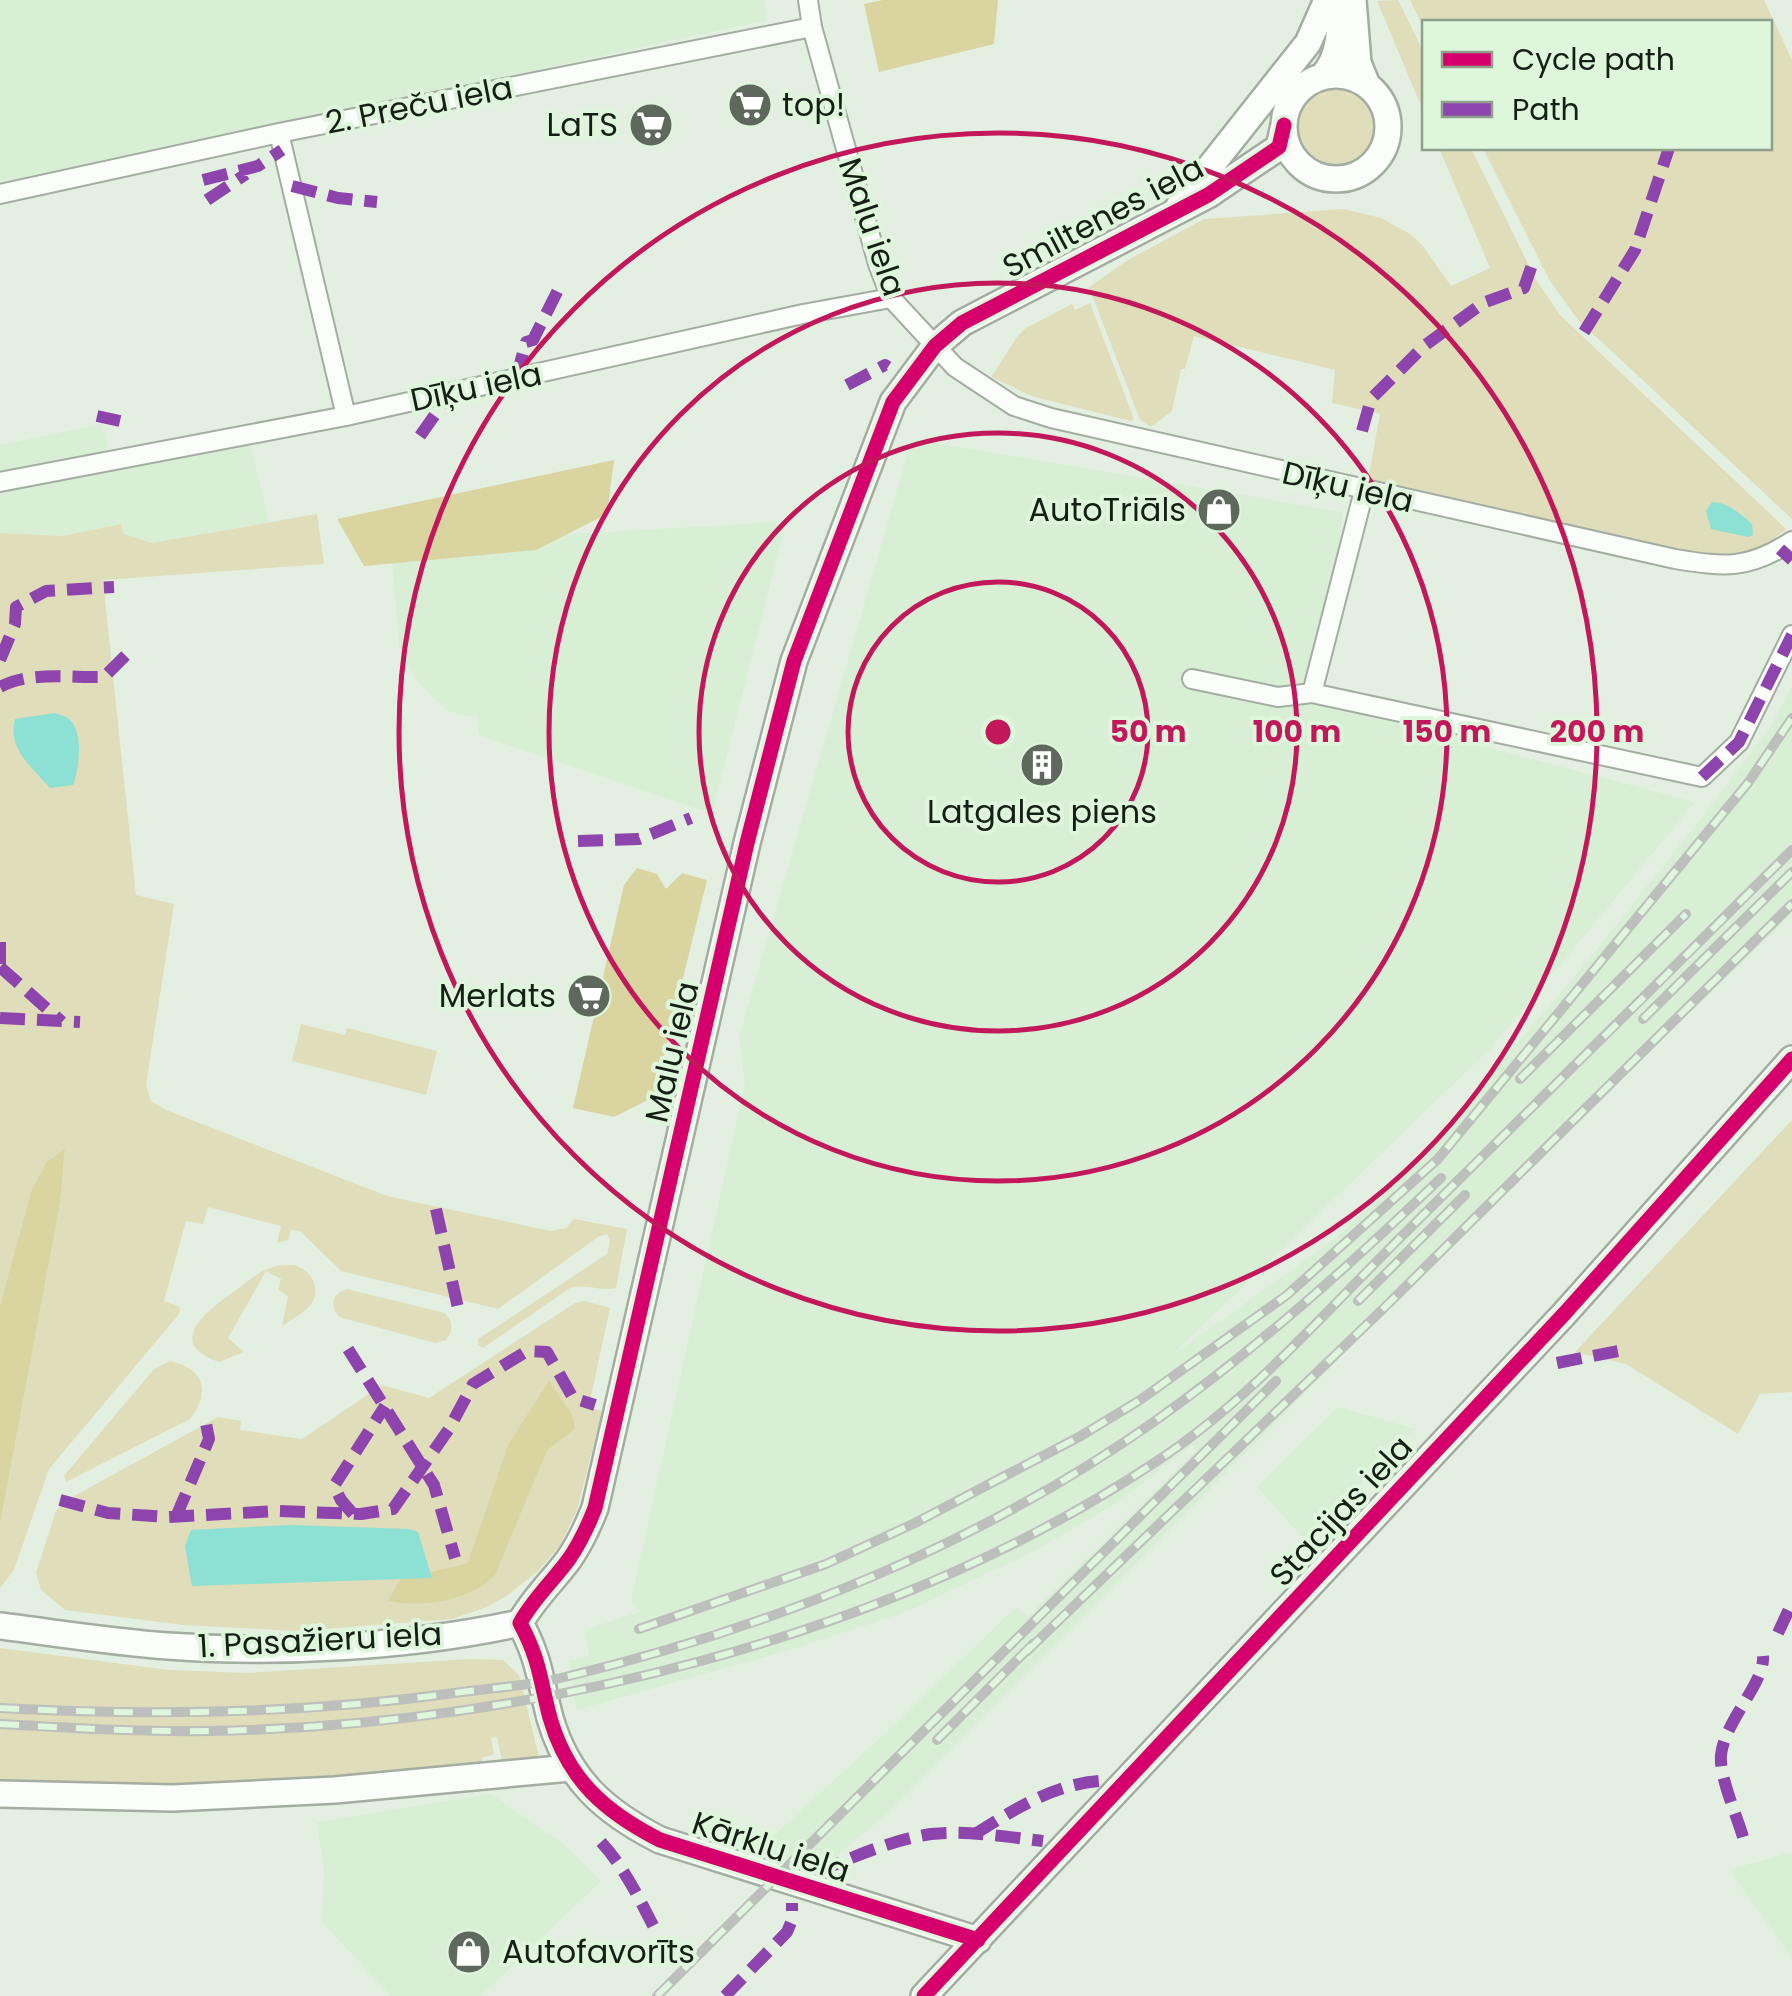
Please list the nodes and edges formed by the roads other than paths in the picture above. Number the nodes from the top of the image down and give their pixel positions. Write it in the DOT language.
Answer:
graph roads {
  1 [pos="808,0"];
  2 [pos="1327,0"];
  3 [pos="1339,0"];
  4 [pos="1353,0"];
  5 [pos="812,27"];
  6 [pos="1322,77"];
  7 [pos="1367,85"];
  8 [pos="1284,126"];
  9 [pos="279,133"];
  10 [pos="1305,169"];
  11 [pos="0,194"];
  12 [pos="1208,196"];
  13 [pos="1175,210"];
  14 [pos="891,298"];
  15 [pos="935,346"];
  16 [pos="346,416"];
  17 [pos="0,482"];
  18 [pos="1364,491"];
  19 [pos="1788,550"];
  20 [pos="1792,636"];
  21 [pos="1192,679"];
  22 [pos="1312,693"];
  23 [pos="1792,1059"];
  24 [pos="520,1623"];
  25 [pos="0,1626"];
  26 [pos="570,1768"];
  27 [pos="0,1794"];
  28 [pos="978,1940"];
  29 [pos="924,1996"];
  1 -- 5 [label="street"];
  2 -- 13 [label="street, Smiltenes iela"];
  3 -- 6 [label="street, Smiltenes iela"];
  4 -- 7 [label="street, Smiltenes iela"];
  5 -- 9 [label="street, 2. Preču iela"];
  5 -- 14 [label="street, Malu iela"];
  6 -- 7 [label="street"];
  6 -- 8 [label="street, Smiltenes iela"];
  7 -- 10 [label="street, Smiltenes iela"];
  8 -- 10 [label="street"];
  8 -- 12 [label="street, Smiltenes iela"];
  9 -- 11 [label="street, 2. Preču iela"];
  9 -- 16 [label="street"];
  10 -- 12 [label="street, Smiltenes iela"];
  12 -- 13 [label="street, Smiltenes iela"];
  13 -- 15 [label="street, Smiltenes iela"];
  14 -- 15 [label="street, Malu iela"];
  14 -- 16 [label="street, Dīķu iela"];
  15 -- 18 [label="street, Dīķu iela"];
  15 -- 24 [label="street, Malu iela"];
  16 -- 17 [label="street, Dīķu iela"];
  18 -- 19 [label="street, Dīķu iela"];
  18 -- 22 [label="street"];
  20 -- 22 [label="street"];
  21 -- 22 [label="street"];
  23 -- 28 [label="street, Stacijas iela"];
  24 -- 25 [label="street, 1. Pasažieru iela"];
  24 -- 26 [label="street"];
  26 -- 27 [label="street"];
  26 -- 28 [label="street, Kārklu iela"];
  28 -- 29 [label="street, Stacijas iela"];
}
